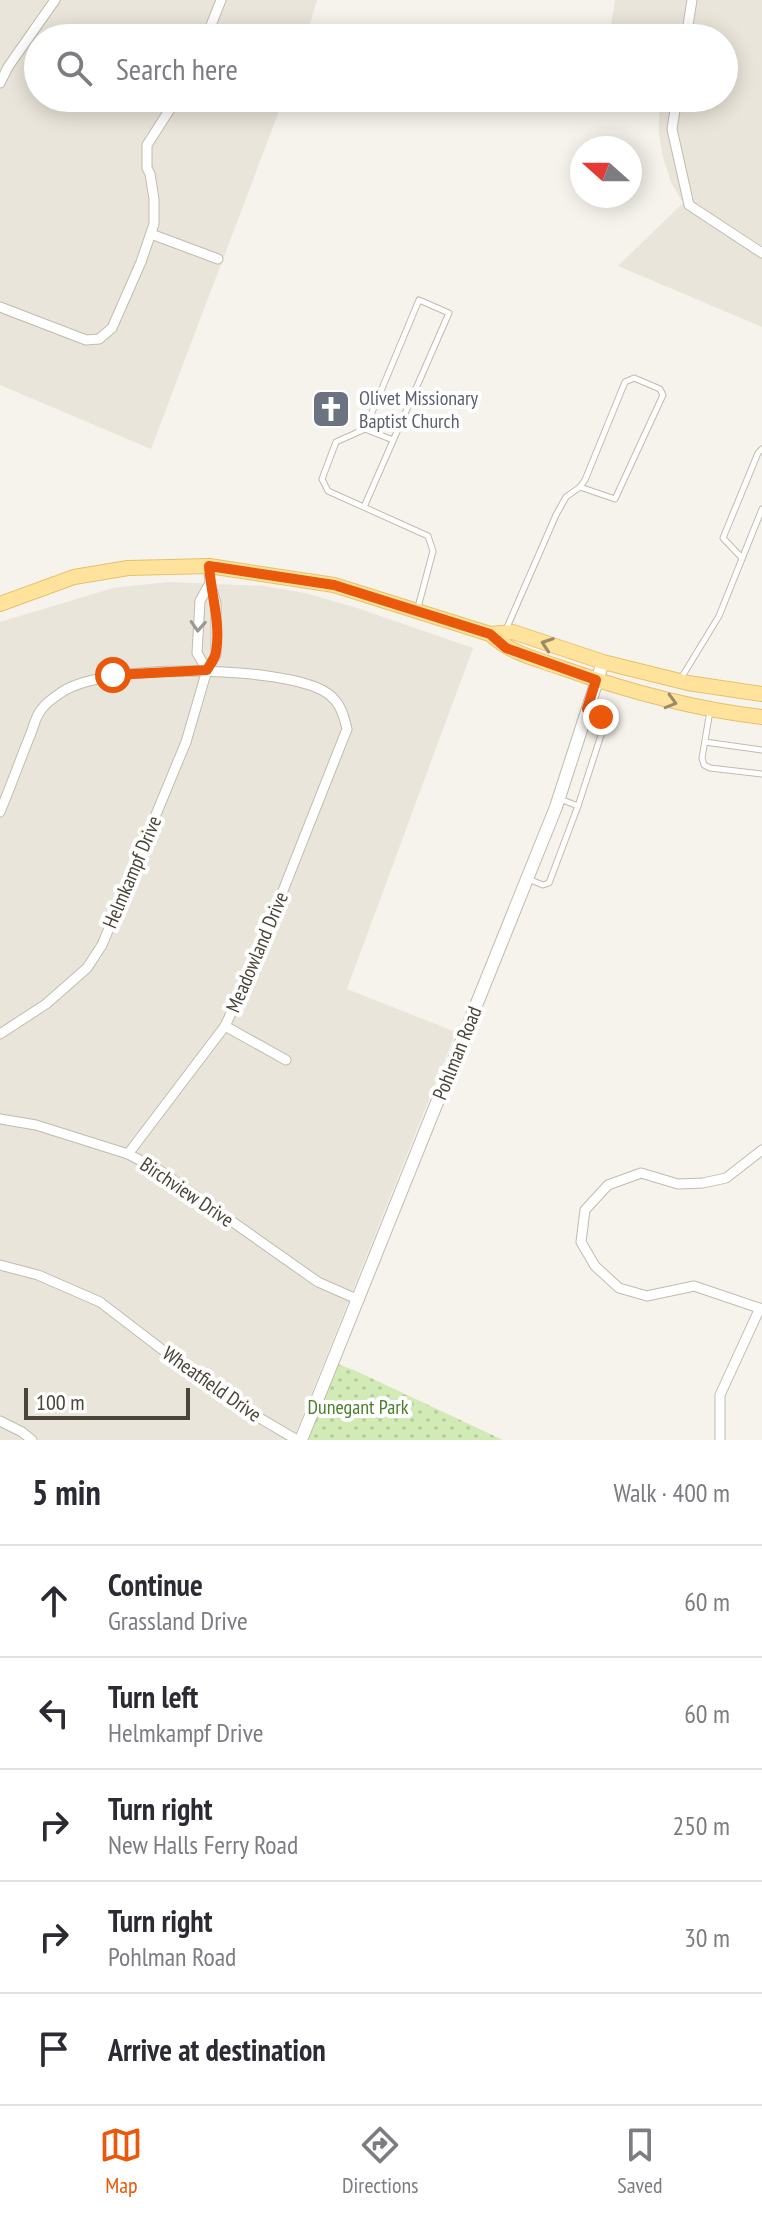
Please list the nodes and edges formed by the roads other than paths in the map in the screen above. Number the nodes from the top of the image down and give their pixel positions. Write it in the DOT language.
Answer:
graph roads {
  1 [pos="55,0"];
  2 [pos="221,0"];
  3 [pos="692,0"];
  4 [pos="38,24"];
  5 [pos="212,24"];
  6 [pos="688,24"];
  7 [pos="24,44"];
  8 [pos="0,83"];
  9 [pos="168,112"];
  10 [pos="675,112"];
  11 [pos="151,234"];
  12 [pos="761,250"];
  13 [pos="218,259"];
  14 [pos="0,307"];
  15 [pos="365,429"];
  16 [pos="393,440"];
  17 [pos="762,449"];
  18 [pos="580,487"];
  19 [pos="364,507"];
  20 [pos="762,509"];
  21 [pos="742,558"];
  22 [pos="209,566"];
  23 [pos="210,583"];
  24 [pos="0,604"];
  25 [pos="416,612"];
  26 [pos="497,633"];
  27 [pos="603,662"];
  28 [pos="207,670"];
  29 [pos="596,680"];
  30 [pos="680,681"];
  31 [pos="762,694"];
  32 [pos="587,709"];
  33 [pos="710,710"];
  34 [pos="762,717"];
  35 [pos="705,742"];
  36 [pos="762,750"];
  37 [pos="762,774"];
  38 [pos="559,799"];
  39 [pos="578,806"];
  40 [pos="0,812"];
  41 [pos="527,879"];
  42 [pos="225,1026"];
  43 [pos="0,1034"];
  44 [pos="286,1060"];
  45 [pos="0,1119"];
  46 [pos="762,1150"];
  47 [pos="128,1154"];
  48 [pos="0,1265"];
  49 [pos="359,1300"];
  50 [pos="761,1308"];
  51 [pos="0,1421"];
  52 [pos="32,1440"];
  53 [pos="299,1440"];
  54 [pos="720,1440"];
  1 -- 4 [label="street"];
  2 -- 5 [label="street"];
  3 -- 6 [label="street"];
  7 -- 8 [label="street"];
  9 -- 11 [label="street"];
  10 -- 12 [label="street"];
  11 -- 13 [label="street"];
  11 -- 14 [label="street"];
  15 -- 16 [label="lane"];
  15 -- 16 [label="lane"];
  15 -- 19 [label="lane"];
  16 -- 19 [label="lane"];
  17 -- 21 [label="lane"];
  18 -- 18 [label="lane"];
  18 -- 26 [label="lane"];
  19 -- 25 [label="lane"];
  20 -- 21 [label="lane"];
  21 -- 30 [label="lane"];
  22 -- 23 [label="street, Helmkampf Drive"];
  22 -- 24 [label="main road"];
  22 -- 25 [label="main road"];
  23 -- 28 [label="street, Helmkampf Drive"];
  23 -- 28 [label="street, Helmkampf Drive, one-way"];
  25 -- 26 [label="main road"];
  27 -- 26 [label="main road, one-way"];
  26 -- 29 [label="main road"];
  27 -- 29 [label="street, Pohlman Road"];
  27 -- 30 [label="main road"];
  28 -- 40 [label="street"];
  28 -- 42 [label="street, Meadowland Drive"];
  28 -- 43 [label="street, Helmkampf Drive"];
  29 -- 32 [label="street, Pohlman Road"];
  29 -- 33 [label="main road, one-way"];
  30 -- 31 [label="main road"];
  32 -- 38 [label="street, Pohlman Road"];
  32 -- 39 [label="lane"];
  33 -- 34 [label="main road"];
  33 -- 35 [label="lane"];
  35 -- 36 [label="lane"];
  35 -- 37 [label="lane"];
  38 -- 39 [label="lane"];
  38 -- 41 [label="street, Pohlman Road"];
  39 -- 41 [label="lane"];
  41 -- 49 [label="street, Pohlman Road"];
  42 -- 44 [label="street"];
  42 -- 47 [label="street, Meadowland Drive"];
  45 -- 47 [label="street, Birchview Drive"];
  46 -- 50 [label="street"];
  47 -- 49 [label="street, Birchview Drive"];
  48 -- 53 [label="street, Wheatfield Drive"];
  49 -- 53 [label="street, Pohlman Road"];
  50 -- 54 [label="street"];
  51 -- 52 [label="street"];
}
